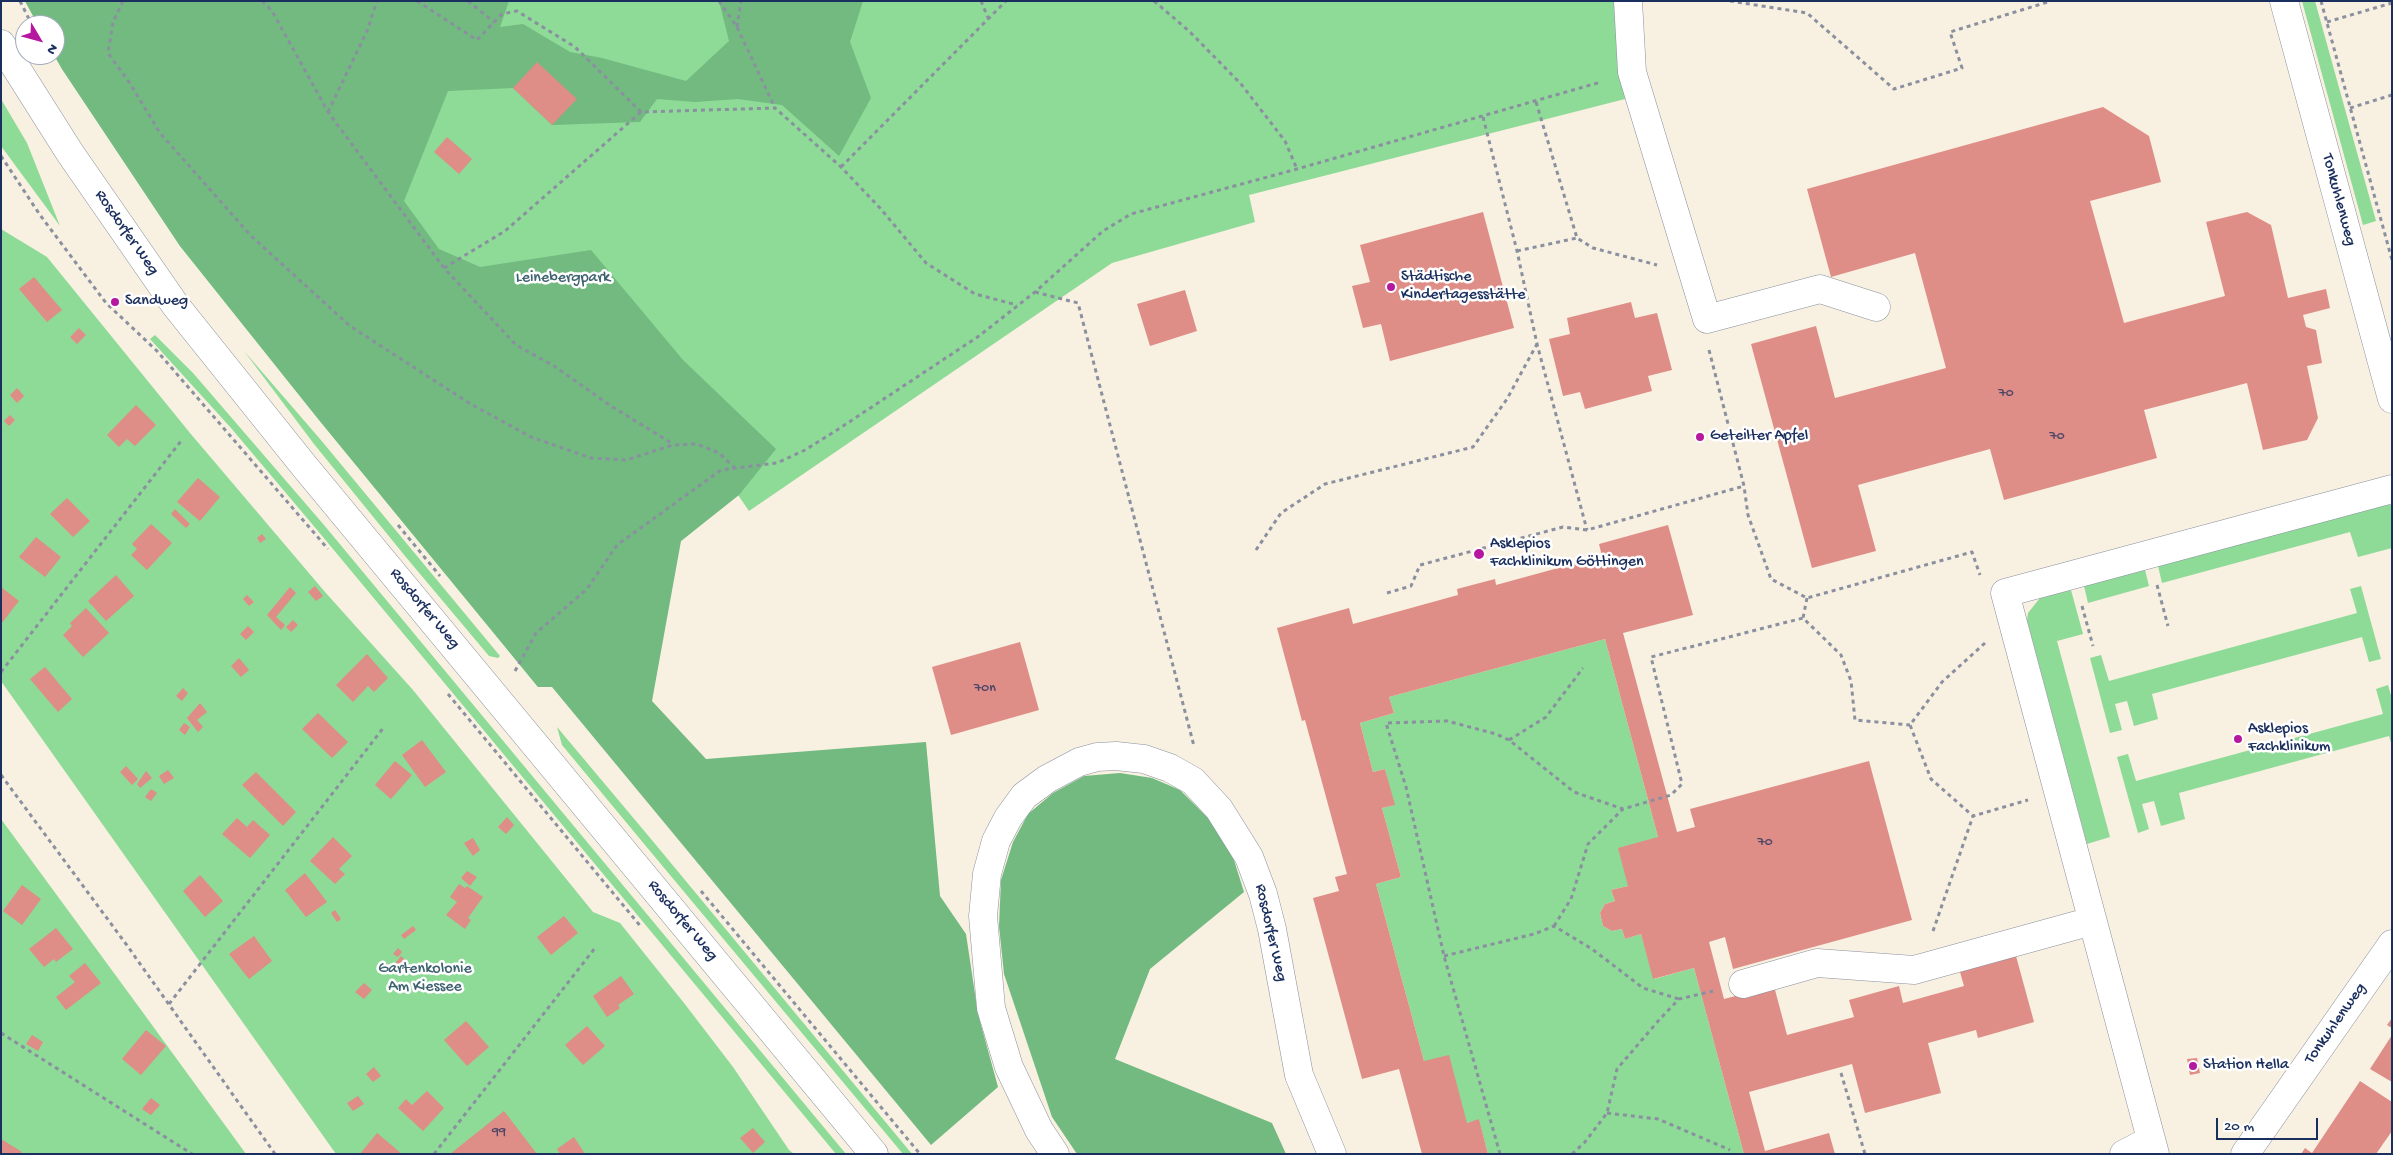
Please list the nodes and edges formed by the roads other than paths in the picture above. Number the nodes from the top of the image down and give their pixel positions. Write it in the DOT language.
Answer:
graph roads {
  1 [pos="1628,1"];
  2 [pos="2284,1"];
  3 [pos="1,44"];
  4 [pos="1876,307"];
  5 [pos="2392,398"];
  6 [pos="2392,489"];
  7 [pos="2092,921"];
  8 [pos="2392,944"];
  9 [pos="1743,984"];
  10 [pos="2153,1147"];
  11 [pos="874,1154"];
  12 [pos="1056,1154"];
  13 [pos="1332,1154"];
  14 [pos="2124,1154"];
  15 [pos="2245,1154"];
  1 -- 4 [label="street"];
  2 -- 5 [label="street, Tonkuhlenweg"];
  3 -- 11 [label="street, Rosdorfer Weg"];
  6 -- 7 [label="street"];
  7 -- 9 [label="street"];
  7 -- 10 [label="street"];
  8 -- 15 [label="street, Tonkuhlenweg"];
  10 -- 14 [label="street"];
  12 -- 13 [label="street, Rosdorfer Weg"];
}
